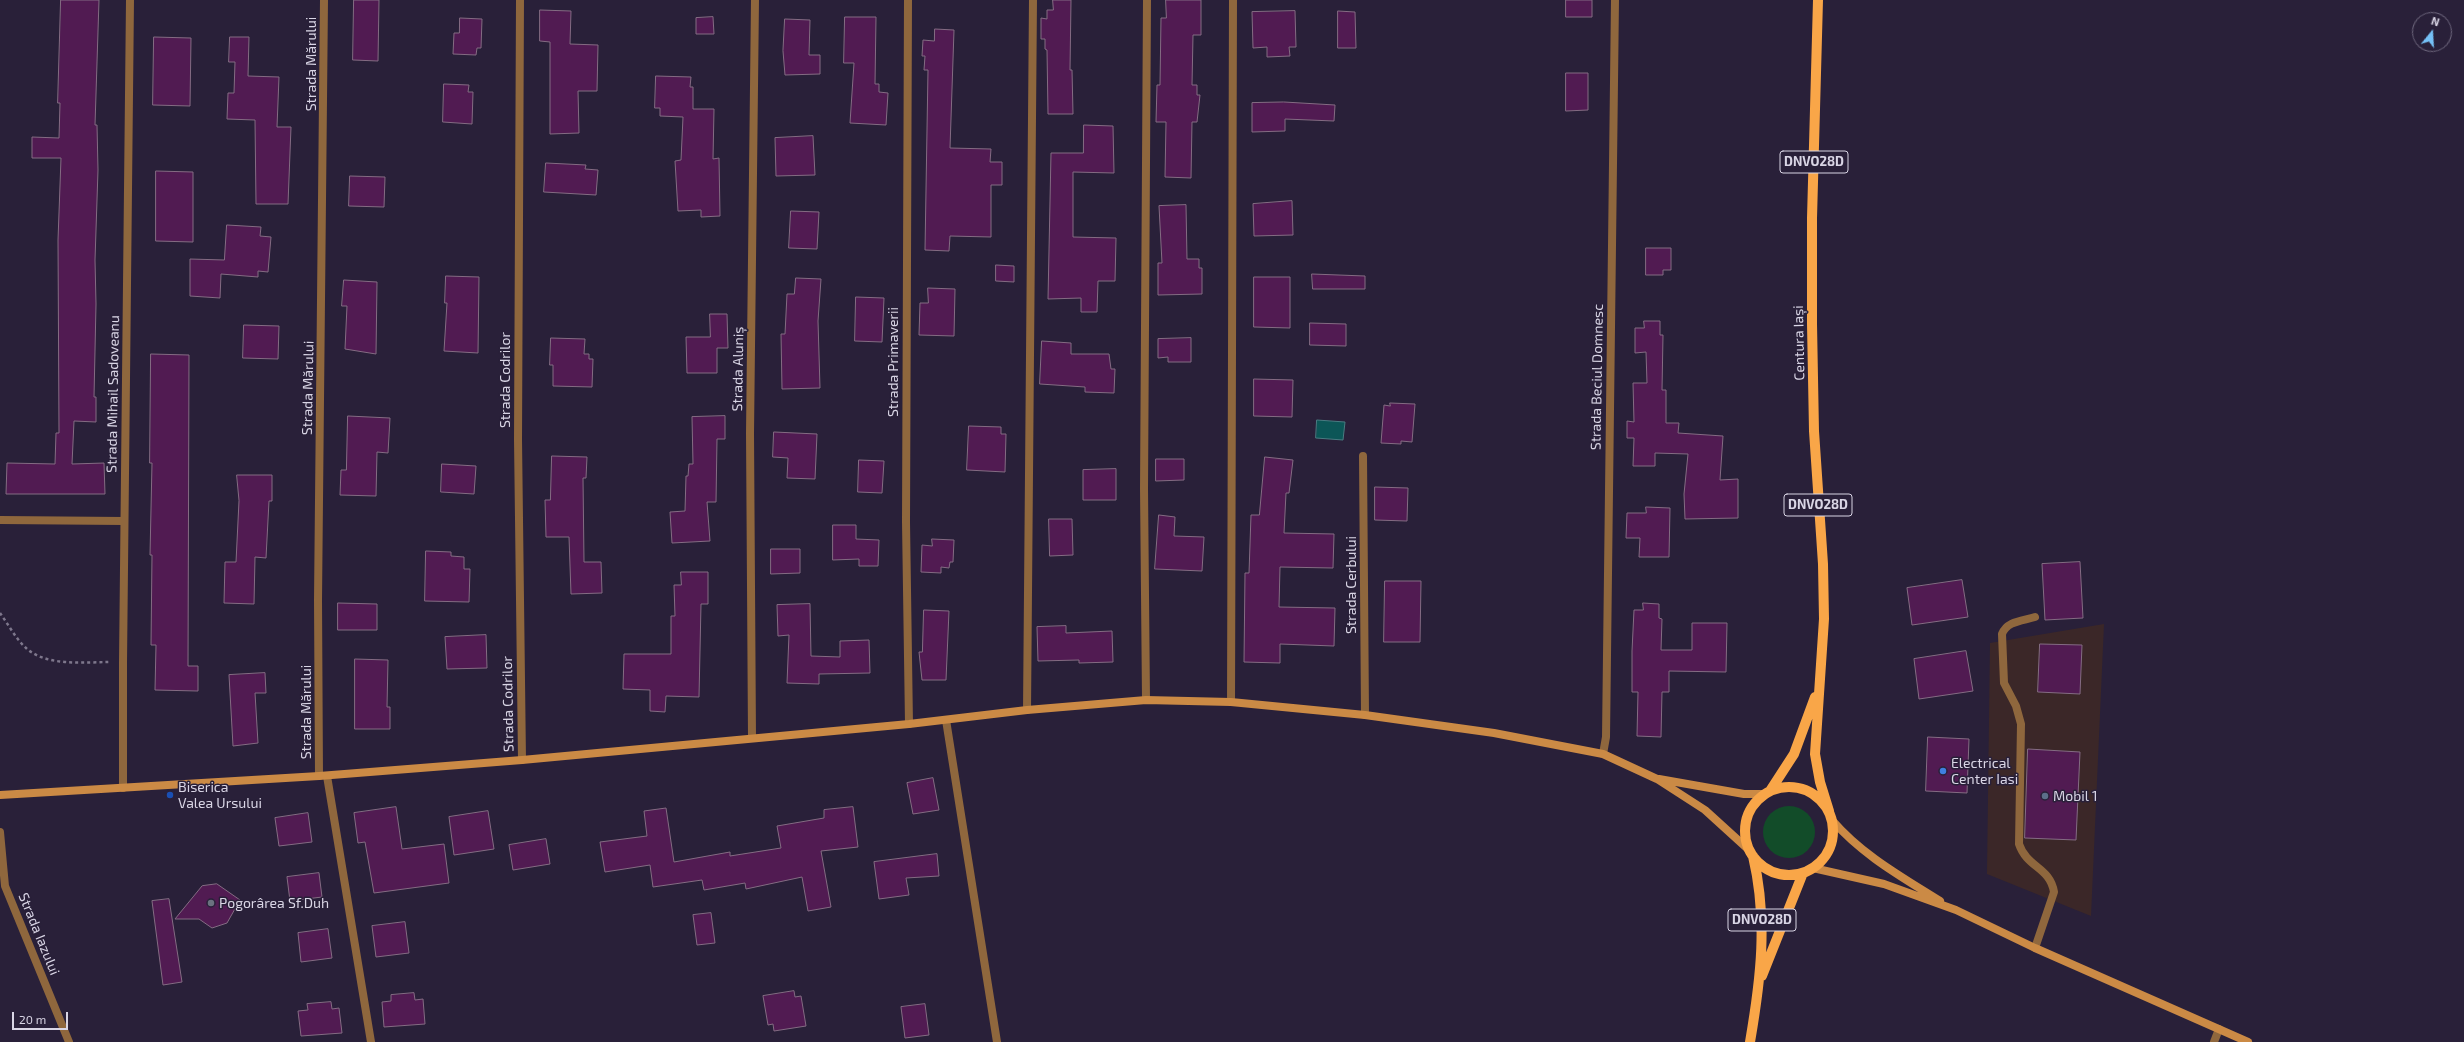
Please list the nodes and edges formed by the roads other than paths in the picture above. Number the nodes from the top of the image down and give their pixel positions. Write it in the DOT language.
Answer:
graph roads {
  1 [pos="130,0"];
  2 [pos="324,0"];
  3 [pos="520,0"];
  4 [pos="755,0"];
  5 [pos="908,0"];
  6 [pos="1033,0"];
  7 [pos="1147,0"];
  8 [pos="1233,0"];
  9 [pos="1615,0"];
  10 [pos="1818,0"];
  11 [pos="1363,456"];
  12 [pos="0,520"];
  13 [pos="124,521"];
  14 [pos="2035,617"];
  15 [pos="1819,686"];
  16 [pos="1146,700"];
  17 [pos="1231,702"];
  18 [pos="1027,710"];
  19 [pos="1365,715"];
  20 [pos="946,720"];
  21 [pos="909,724"];
  22 [pos="752,738"];
  23 [pos="1603,754"];
  24 [pos="522,760"];
  25 [pos="323,776"];
  26 [pos="1657,779"];
  27 [pos="123,788"];
  28 [pos="1767,792"];
  29 [pos="0,795"];
  30 [pos="1831,815"];
  31 [pos="0,832"];
  32 [pos="1751,853"];
  33 [pos="1813,868"];
  34 [pos="1803,872"];
  35 [pos="1956,910"];
  36 [pos="2036,948"];
  37 [pos="1760,984"];
  38 [pos="2219,1029"];
  39 [pos="69,1042"];
  40 [pos="371,1042"];
  41 [pos="997,1042"];
  42 [pos="1750,1042"];
  43 [pos="2214,1042"];
  44 [pos="2248,1042"];
  1 -- 13 [label="street, Strada Mihail Sadoveanu"];
  2 -- 25 [label="street, Strada Mărului"];
  3 -- 24 [label="street, Strada Codrilor"];
  4 -- 22 [label="street, Strada Aluniș"];
  5 -- 21 [label="street, Strada Primaverii"];
  6 -- 18 [label="street"];
  7 -- 16 [label="street"];
  8 -- 17 [label="street"];
  9 -- 23 [label="street, Strada Beciul Domnesc"];
  10 -- 15 [label="main road, Centura Iași / DNVO28D"];
  11 -- 19 [label="street, Strada Cerbului"];
  12 -- 13 [label="street"];
  13 -- 27 [label="street, Strada Mihail Sadoveanu"];
  14 -- 36 [label="street"];
  15 -- 28 [label="main road, Centura Iași / DNVO28D"];
  15 -- 30 [label="main road, Centura Iași / DNVO28D"];
  16 -- 17 [label="main road"];
  16 -- 18 [label="main road"];
  17 -- 19 [label="main road"];
  18 -- 20 [label="main road"];
  19 -- 23 [label="main road"];
  20 -- 21 [label="main road"];
  20 -- 41 [label="street"];
  21 -- 22 [label="main road"];
  22 -- 24 [label="main road"];
  23 -- 26 [label="main road"];
  24 -- 25 [label="main road"];
  25 -- 27 [label="main road"];
  25 -- 40 [label="street, Strada Mărului"];
  26 -- 28 [label="main road"];
  26 -- 32 [label="main road"];
  27 -- 29 [label="main road"];
  28 -- 30 [label="main road"];
  28 -- 32 [label="main road"];
  30 -- 33 [label="main road"];
  30 -- 35 [label="main road"];
  31 -- 39 [label="street, Strada Iazului"];
  32 -- 34 [label="main road"];
  32 -- 37 [label="main road, DNVO28D"];
  33 -- 34 [label="main road"];
  33 -- 35 [label="main road"];
  34 -- 37 [label="main road, DNVO28D"];
  35 -- 36 [label="main road"];
  36 -- 38 [label="main road"];
  37 -- 42 [label="main road, DNVO28D"];
  38 -- 43 [label="street"];
  38 -- 44 [label="main road"];
}
